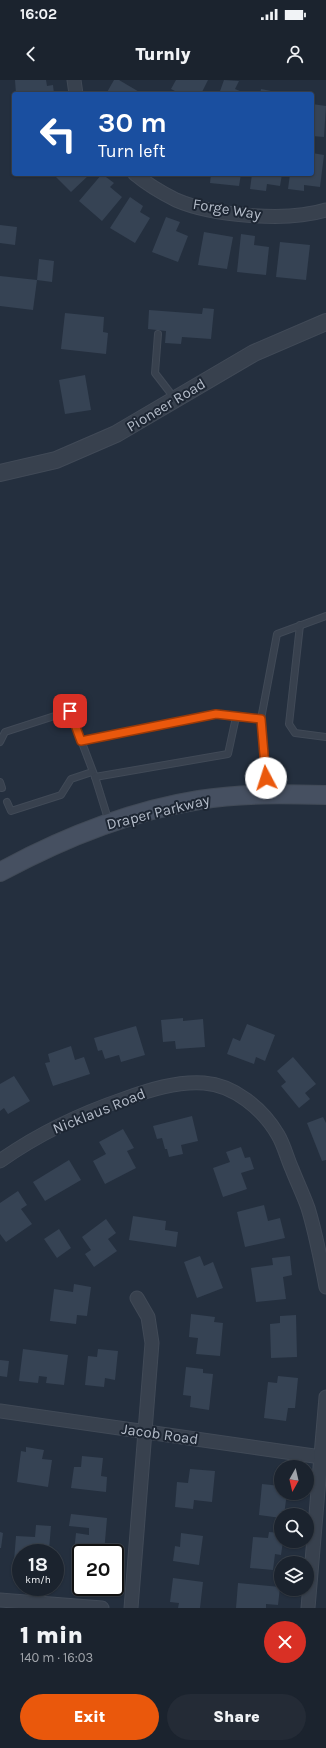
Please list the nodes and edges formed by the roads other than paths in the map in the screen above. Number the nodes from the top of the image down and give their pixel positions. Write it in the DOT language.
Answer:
graph roads {
  1 [pos="74,80"];
  2 [pos="76,92"];
  3 [pos="138,176"];
  4 [pos="326,210"];
  5 [pos="326,322"];
  6 [pos="158,334"];
  7 [pos="175,399"];
  8 [pos="0,473"];
  9 [pos="326,616"];
  10 [pos="300,625"];
  11 [pos="236,717"];
  12 [pos="261,719"];
  13 [pos="326,737"];
  14 [pos="81,741"];
  15 [pos="0,742"];
  16 [pos="93,774"];
  17 [pos="268,793"];
  18 [pos="326,795"];
  19 [pos="7,802"];
  20 [pos="110,823"];
  21 [pos="0,872"];
  22 [pos="0,1161"];
  23 [pos="326,1287"];
  24 [pos="137,1298"];
  25 [pos="326,1397"];
  26 [pos="0,1411"];
  27 [pos="144,1432"];
  28 [pos="321,1457"];
  29 [pos="0,1600"];
  30 [pos="102,1608"];
  31 [pos="131,1608"];
  32 [pos="308,1608"];
  1 -- 2 [label="street"];
  3 -- 4 [label="street, Forge Way"];
  5 -- 7 [label="street, Pioneer Road"];
  6 -- 7 [label="lane"];
  7 -- 8 [label="street, Pioneer Road"];
  9 -- 10 [label="lane"];
  10 -- 12 [label="lane"];
  10 -- 13 [label="lane"];
  11 -- 12 [label="lane"];
  11 -- 14 [label="lane"];
  11 -- 16 [label="lane"];
  12 -- 17 [label="lane"];
  14 -- 15 [label="lane"];
  14 -- 16 [label="lane"];
  16 -- 19 [label="lane"];
  16 -- 20 [label="lane"];
  17 -- 18 [label="main road, Draper Parkway"];
  17 -- 20 [label="main road, Draper Parkway"];
  20 -- 21 [label="main road, Draper Parkway"];
  22 -- 23 [label="street, Nicklaus Road"];
  24 -- 27 [label="street"];
  25 -- 28 [label="street"];
  26 -- 27 [label="street, Jacob Road"];
  27 -- 28 [label="street, Jacob Road"];
  27 -- 31 [label="street"];
  28 -- 32 [label="street"];
  29 -- 30 [label="street"];
}
